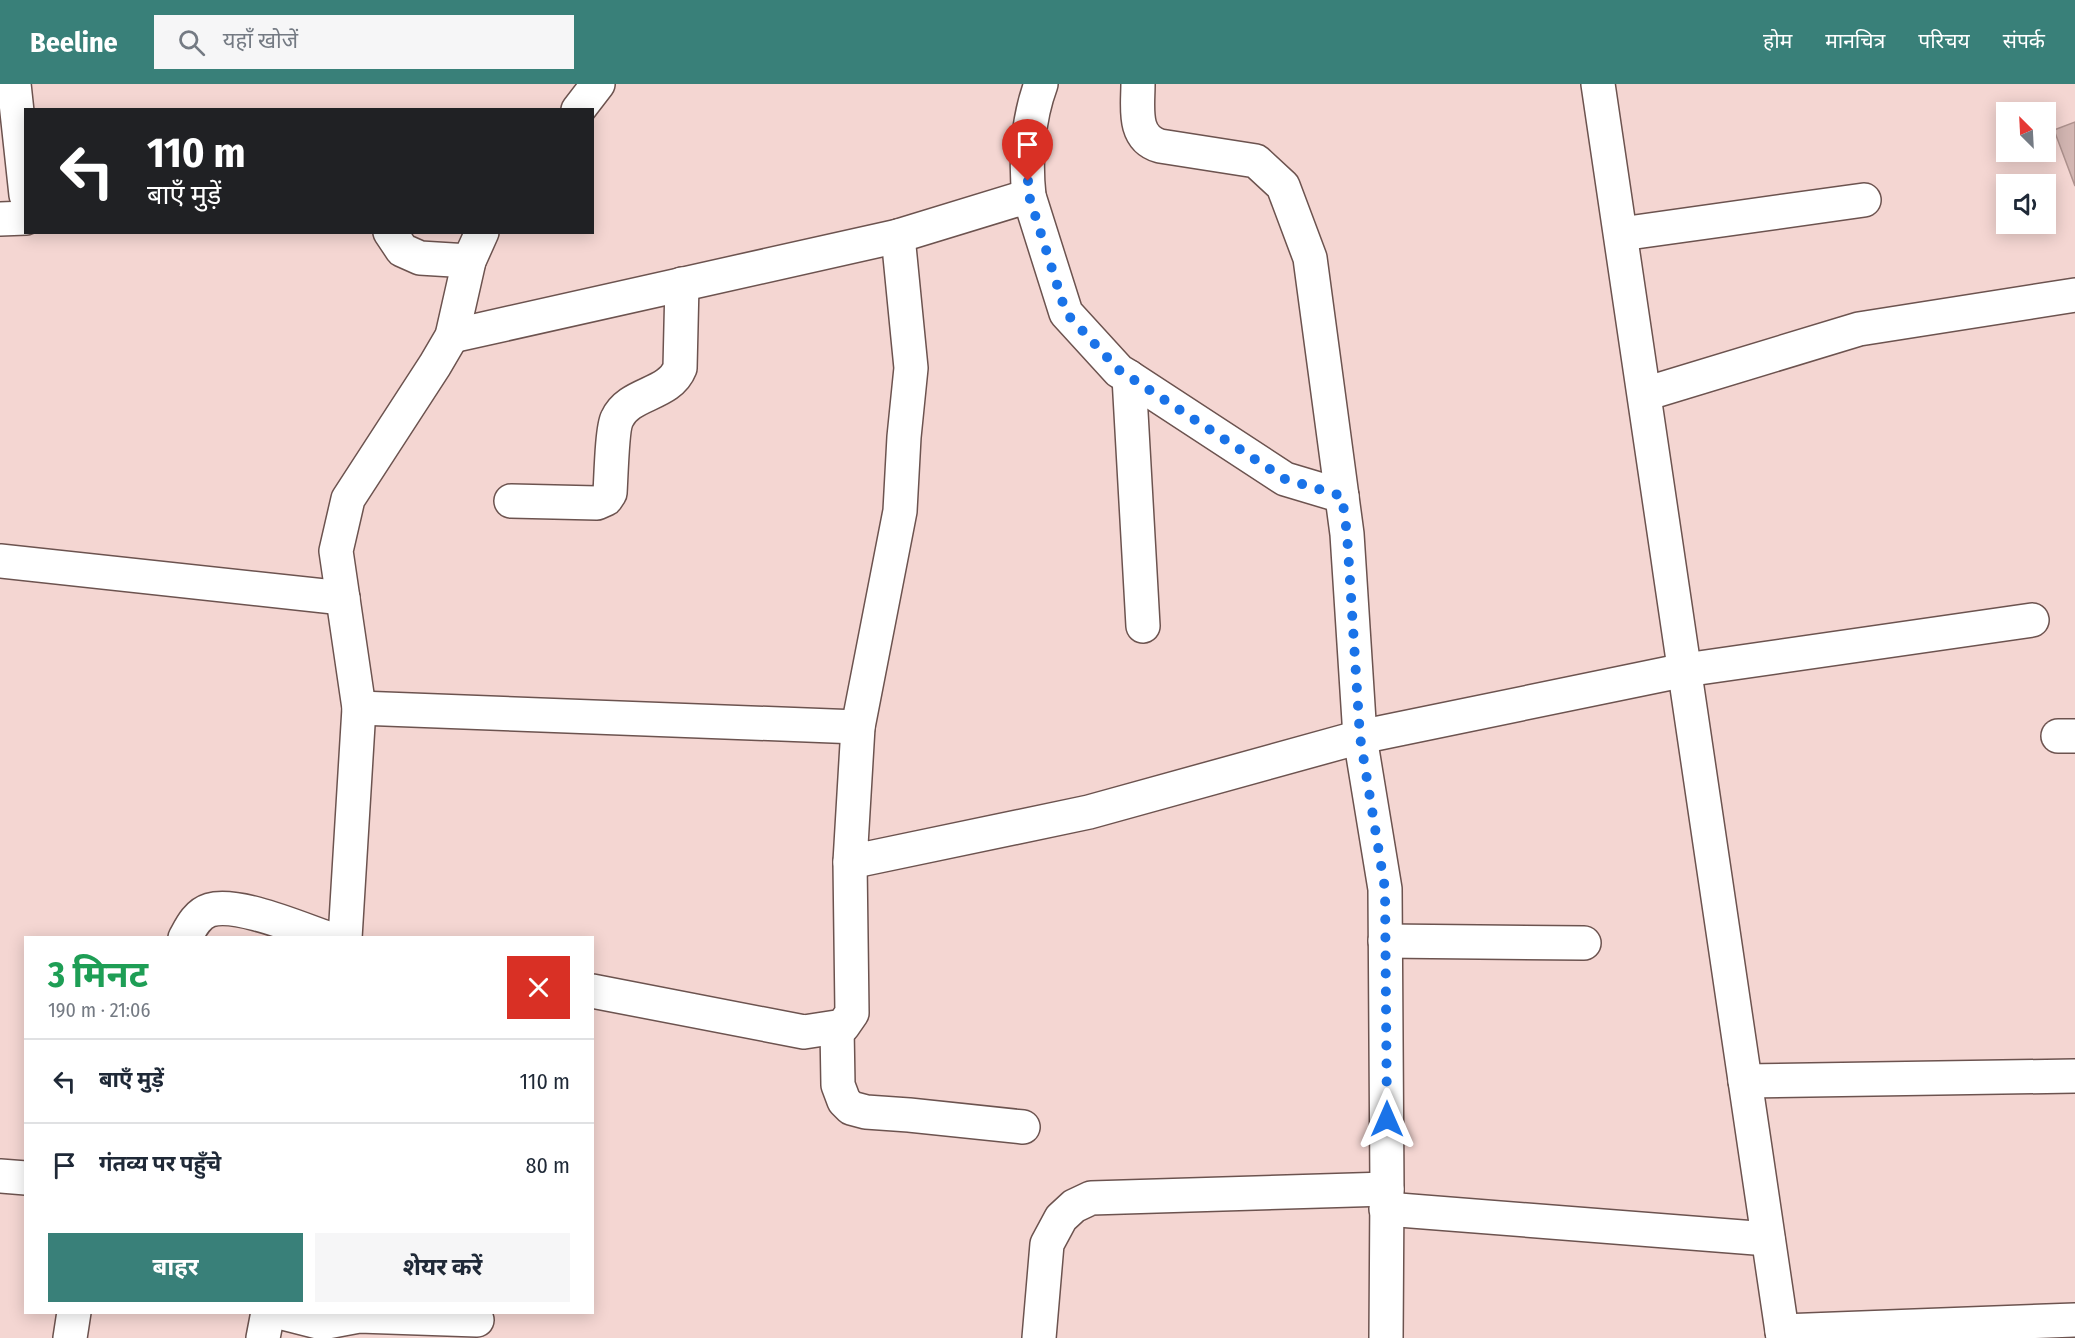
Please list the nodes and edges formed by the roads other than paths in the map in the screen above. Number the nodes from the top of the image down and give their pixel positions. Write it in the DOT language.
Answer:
graph roads {
  1 [pos="14,84"];
  2 [pos="598,84"];
  3 [pos="1041,84"];
  4 [pos="1138,84"];
  5 [pos="1598,84"];
  6 [pos="580,108"];
  7 [pos="24,176"];
  8 [pos="1029,196"];
  9 [pos="1864,200"];
  10 [pos="24,218"];
  11 [pos="0,219"];
  12 [pos="391,234"];
  13 [pos="1622,234"];
  14 [pos="898,236"];
  15 [pos="475,247"];
  16 [pos="682,284"];
  17 [pos="2075,296"];
  18 [pos="452,336"];
  19 [pos="1129,377"];
  20 [pos="1645,394"];
  21 [pos="1342,496"];
  22 [pos="511,501"];
  23 [pos="0,561"];
  24 [pos="343,598"];
  25 [pos="2032,620"];
  26 [pos="1143,626"];
  27 [pos="1685,670"];
  28 [pos="359,708"];
  29 [pos="858,727"];
  30 [pos="1360,737"];
  31 [pos="850,862"];
  32 [pos="186,936"];
  33 [pos="321,936"];
  34 [pos="345,936"];
  35 [pos="1385,942"];
  36 [pos="1584,943"];
  37 [pos="594,991"];
  38 [pos="837,1028"];
  39 [pos="2075,1076"];
  40 [pos="1745,1081"];
  41 [pos="1023,1127"];
  42 [pos="0,1176"];
  43 [pos="24,1178"];
  44 [pos="1386,1199"];
  45 [pos="1768,1239"];
  46 [pos="74,1314"];
  47 [pos="268,1314"];
  48 [pos="287,1314"];
  49 [pos="477,1320"];
  50 [pos="2075,1320"];
  51 [pos="1782,1335"];
  52 [pos="70,1338"];
  53 [pos="263,1338"];
  54 [pos="1039,1338"];
  55 [pos="1386,1338"];
  1 -- 7 [label="street"];
  2 -- 6 [label="street"];
  3 -- 8 [label="street"];
  4 -- 21 [label="street"];
  5 -- 13 [label="street"];
  8 -- 14 [label="street"];
  8 -- 19 [label="street"];
  9 -- 13 [label="street"];
  10 -- 11 [label="street"];
  12 -- 15 [label="street"];
  13 -- 20 [label="street"];
  14 -- 16 [label="street"];
  14 -- 29 [label="street"];
  15 -- 18 [label="street"];
  16 -- 18 [label="street"];
  16 -- 22 [label="street"];
  17 -- 20 [label="street"];
  18 -- 24 [label="street"];
  19 -- 21 [label="street"];
  19 -- 26 [label="street"];
  20 -- 27 [label="street"];
  21 -- 30 [label="street"];
  23 -- 24 [label="street"];
  24 -- 28 [label="street"];
  25 -- 27 [label="street"];
  27 -- 30 [label="street"];
  27 -- 40 [label="street"];
  28 -- 29 [label="street"];
  28 -- 34 [label="street"];
  29 -- 31 [label="street"];
  30 -- 31 [label="street"];
  30 -- 35 [label="street"];
  31 -- 38 [label="street"];
  32 -- 33 [label="street"];
  35 -- 36 [label="street"];
  35 -- 44 [label="street"];
  37 -- 38 [label="street"];
  38 -- 41 [label="street"];
  39 -- 40 [label="street"];
  40 -- 45 [label="street"];
  42 -- 43 [label="street"];
  44 -- 45 [label="street"];
  44 -- 54 [label="street"];
  44 -- 55 [label="street"];
  45 -- 51 [label="street"];
  46 -- 52 [label="street"];
  47 -- 53 [label="street"];
  48 -- 49 [label="street"];
  50 -- 51 [label="street"];
}
